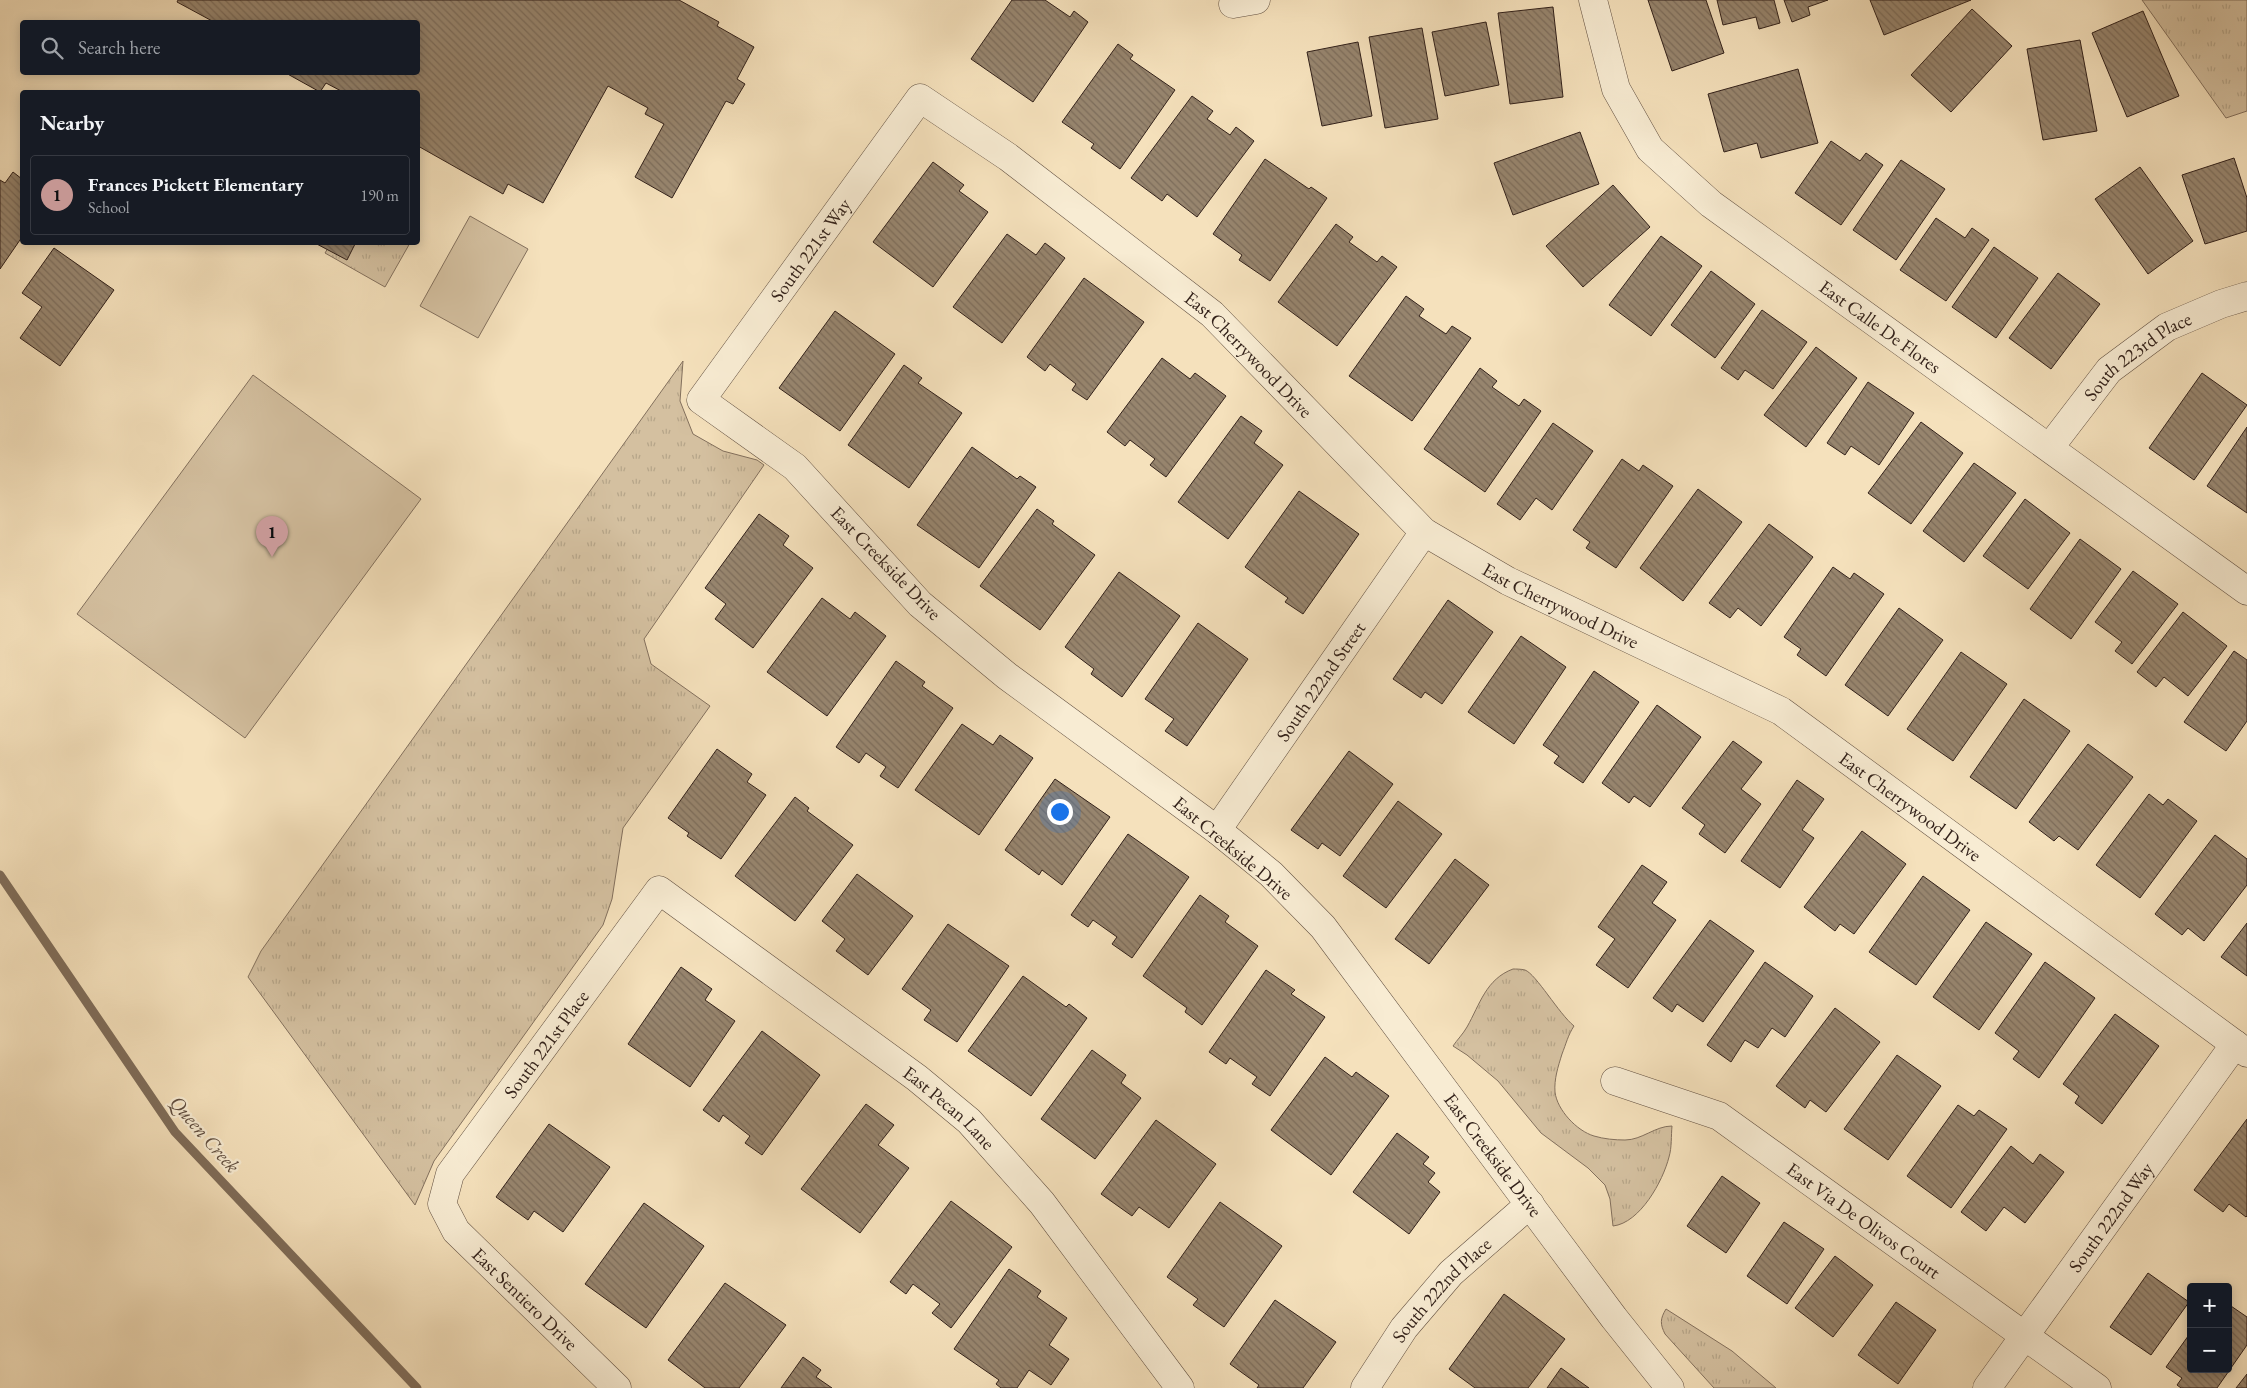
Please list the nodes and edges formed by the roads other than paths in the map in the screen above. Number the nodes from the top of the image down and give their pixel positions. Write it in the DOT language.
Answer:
graph roads {
  1 [pos="1593,0"];
  2 [pos="920,98"];
  3 [pos="2247,296"];
  4 [pos="701,400"];
  5 [pos="2050,447"];
  6 [pos="1424,532"];
  7 [pos="2247,590"];
  8 [pos="1217,830"];
  9 [pos="659,890"];
  10 [pos="2241,1049"];
  11 [pos="1615,1081"];
  12 [pos="442,1204"];
  13 [pos="1530,1204"];
  14 [pos="2024,1335"];
  15 [pos="617,1388"];
  16 [pos="1180,1388"];
  17 [pos="1365,1388"];
  18 [pos="1670,1388"];
  19 [pos="1986,1388"];
  20 [pos="2097,1388"];
  1 -- 5 [label="street, East Calle De Flores"];
  2 -- 4 [label="street, South 221st Way"];
  2 -- 6 [label="street, East Cherrywood Drive"];
  3 -- 5 [label="street, South 223rd Place"];
  4 -- 8 [label="street, East Creekside Drive"];
  5 -- 7 [label="street, East Calle De Flores"];
  6 -- 8 [label="street, South 222nd Street"];
  6 -- 10 [label="street, East Cherrywood Drive"];
  8 -- 13 [label="street, East Creekside Drive"];
  9 -- 12 [label="street, South 221st Place"];
  9 -- 16 [label="street, East Pecan Lane"];
  10 -- 14 [label="street, South 222nd Way"];
  11 -- 14 [label="street, East Via De Olivos Court"];
  12 -- 15 [label="street, East Sentiero Drive"];
  13 -- 17 [label="street, South 222nd Place"];
  13 -- 18 [label="street, East Creekside Drive"];
  14 -- 19 [label="street, South 222nd Way"];
  14 -- 20 [label="street, East Via De Olivos Court"];
}
